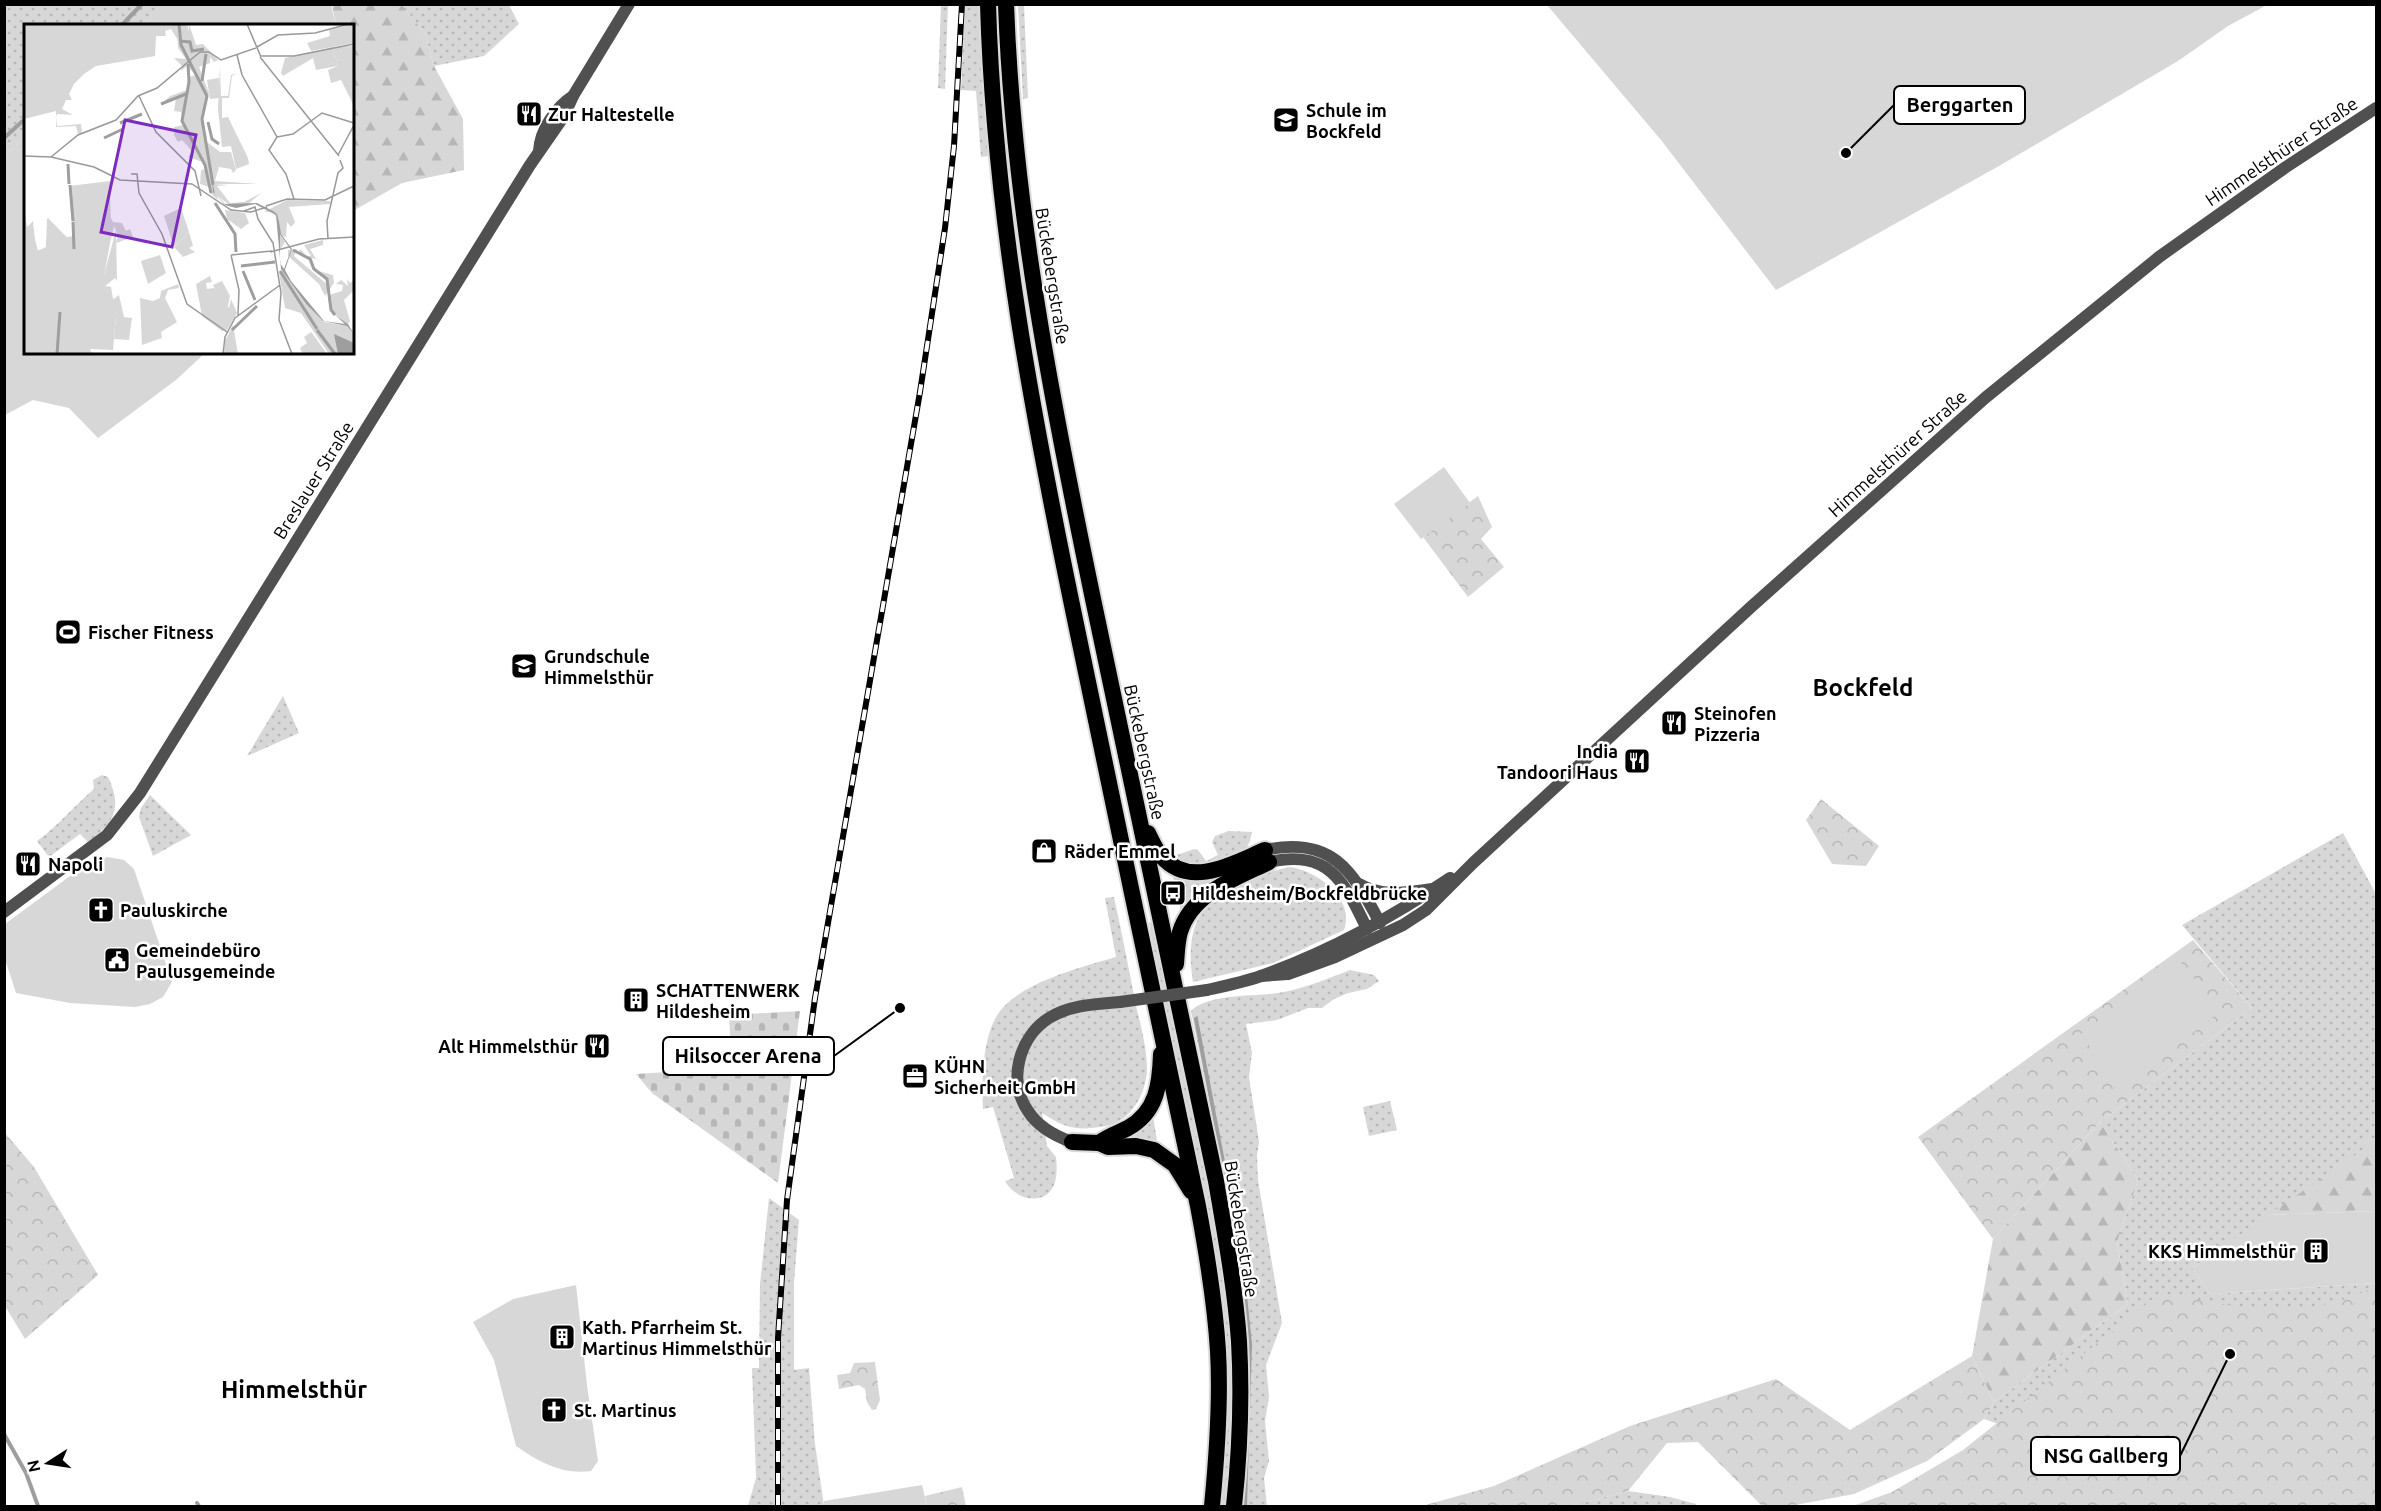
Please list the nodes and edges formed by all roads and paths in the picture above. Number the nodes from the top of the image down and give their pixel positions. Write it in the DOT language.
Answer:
graph roads {
  1 [pos="629,4"];
  2 [pos="988,4"];
  3 [pos="1006,4"];
  4 [pos="1013,4"];
  5 [pos="1007,31"];
  6 [pos="2376,108"];
  7 [pos="1139,817"];
  8 [pos="1267,856"];
  9 [pos="1473,863"];
  10 [pos="1358,884"];
  11 [pos="1435,888"];
  12 [pos="4,912"];
  13 [pos="1380,923"];
  14 [pos="1367,929"];
  15 [pos="1261,976"];
  16 [pos="1174,983"];
  17 [pos="1162,1033"];
  18 [pos="1072,1142"];
  19 [pos="1099,1143"];
  20 [pos="1198,1206"];
  21 [pos="1212,1506"];
  22 [pos="1234,1506"];
  1 -- 12 [label="street, Breslauer Straße"];
  2 -- 17 [label="highway"];
  3 -- 5 [label="highway, Bückebergstraße"];
  4 -- 5 [label="highway"];
  5 -- 7 [label="highway, Bückebergstraße"];
  6 -- 9 [label="street, Himmelsthürer Straße"];
  7 -- 8 [label="highway"];
  7 -- 16 [label="highway, Bückebergstraße"];
  8 -- 10 [label="street"];
  8 -- 14 [label="street"];
  8 -- 16 [label="highway"];
  9 -- 11 [label="street, Himmelsthürer Straße"];
  9 -- 15 [label="street, Himmelsthürer Straße"];
  10 -- 11 [label="street"];
  10 -- 13 [label="street"];
  11 -- 13 [label="street, Himmelsthürer Straße"];
  13 -- 14 [label="street, Himmelsthürer Straße"];
  14 -- 15 [label="street, Himmelsthürer Straße"];
  15 -- 18 [label="street, Himmelsthürer Straße, bridge"];
  16 -- 22 [label="highway, Bückebergstraße"];
  17 -- 19 [label="highway"];
  17 -- 20 [label="highway"];
  18 -- 19 [label="highway"];
  19 -- 20 [label="highway"];
  20 -- 21 [label="highway"];
}
